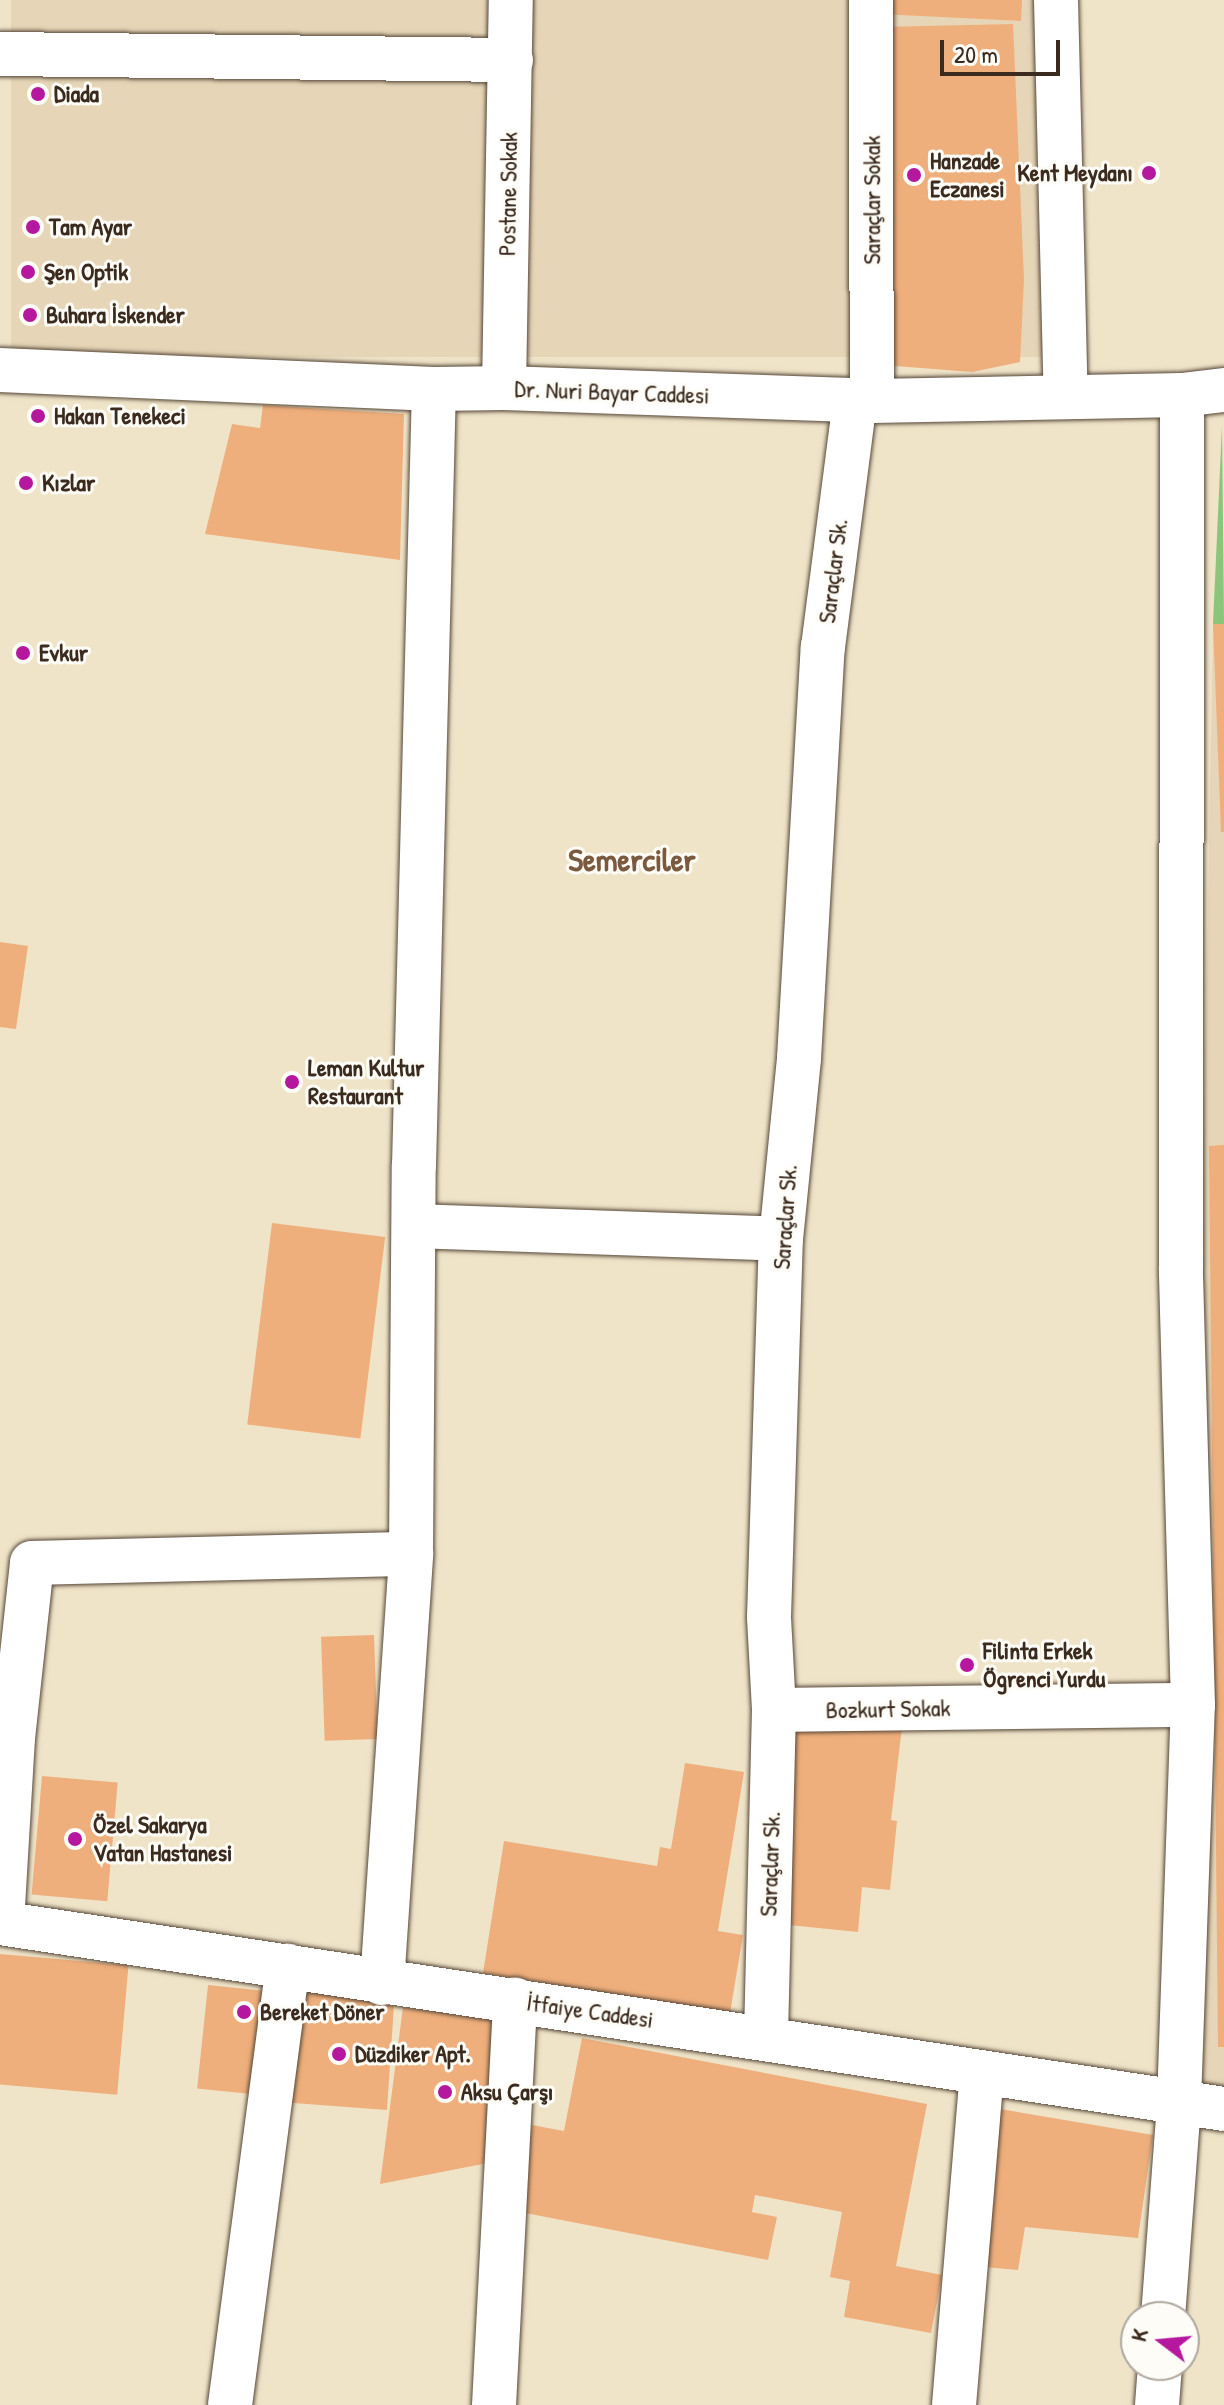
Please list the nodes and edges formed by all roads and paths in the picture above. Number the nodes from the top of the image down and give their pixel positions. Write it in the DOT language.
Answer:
graph roads {
  1 [pos="511,0"];
  2 [pos="871,0"];
  3 [pos="1056,0"];
  4 [pos="0,54"];
  5 [pos="511,60"];
  6 [pos="0,370"];
  7 [pos="504,388"];
  8 [pos="434,389"];
  9 [pos="1203,393"];
  10 [pos="1066,397"];
  11 [pos="864,401"];
  12 [pos="414,1226"];
  13 [pos="781,1239"];
  14 [pos="411,1554"];
  15 [pos="1193,1705"];
  16 [pos="774,1710"];
  17 [pos="1,1923"];
  18 [pos="288,1966"];
  19 [pos="382,1983"];
  20 [pos="515,2000"];
  21 [pos="766,2036"];
  22 [pos="982,2073"];
  23 [pos="1179,2102"];
  24 [pos="1224,2109"];
  25 [pos="1164,2301"];
  26 [pos="1159,2381"];
  27 [pos="230,2405"];
  28 [pos="494,2405"];
  29 [pos="954,2405"];
  30 [pos="1157,2405"];
  1 -- 5 [label="street, Postane Sokak"];
  2 -- 11 [label="street, Saraçlar Sokak"];
  3 -- 10 [label="street"];
  4 -- 5 [label="street"];
  5 -- 7 [label="street, Postane Sokak"];
  6 -- 8 [label="street, Dr. Nuri Bayar Caddesi"];
  7 -- 8 [label="street, Dr. Nuri Bayar Caddesi"];
  7 -- 11 [label="street, Dr. Nuri Bayar Caddesi"];
  8 -- 12 [label="street"];
  9 -- 10 [label="street, Dr. Nuri Bayar Caddesi"];
  9 -- 15 [label="street"];
  10 -- 11 [label="street, Dr. Nuri Bayar Caddesi"];
  11 -- 13 [label="street, Saraçlar Sk."];
  12 -- 13 [label="street"];
  12 -- 14 [label="street"];
  13 -- 16 [label="street, Saraçlar Sk."];
  14 -- 17 [label="street"];
  14 -- 19 [label="street"];
  15 -- 16 [label="street, Bozkurt Sokak"];
  15 -- 23 [label="street"];
  16 -- 21 [label="street, Saraçlar Sk."];
  17 -- 18 [label="street, İtfaiye Caddesi"];
  18 -- 19 [label="street, İtfaiye Caddesi"];
  18 -- 27 [label="street"];
  19 -- 20 [label="street, İtfaiye Caddesi"];
  20 -- 21 [label="street, İtfaiye Caddesi"];
  20 -- 28 [label="street"];
  21 -- 22 [label="street, İtfaiye Caddesi"];
  22 -- 23 [label="street, İtfaiye Caddesi"];
  22 -- 29 [label="street"];
  23 -- 24 [label="street, İtfaiye Caddesi"];
  23 -- 25 [label="street"];
  26 -- 30 [label="street"];
}
